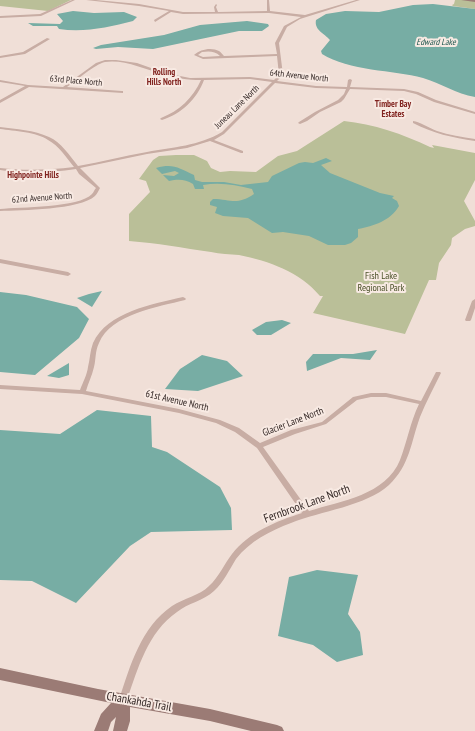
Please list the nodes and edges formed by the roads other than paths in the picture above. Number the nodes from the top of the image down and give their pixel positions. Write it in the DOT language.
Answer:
graph roads {
  1 [pos="74,0"];
  2 [pos="88,0"];
  3 [pos="140,0"];
  4 [pos="268,0"];
  5 [pos="359,0"];
  6 [pos="463,0"];
  7 [pos="475,1"];
  8 [pos="134,5"];
  9 [pos="216,5"];
  10 [pos="170,12"];
  11 [pos="269,12"];
  12 [pos="217,13"];
  13 [pos="304,16"];
  14 [pos="0,17"];
  15 [pos="155,21"];
  16 [pos="48,39"];
  17 [pos="278,55"];
  18 [pos="0,57"];
  19 [pos="223,57"];
  20 [pos="203,79"];
  21 [pos="350,80"];
  22 [pos="0,81"];
  23 [pos="276,82"];
  24 [pos="28,86"];
  25 [pos="64,88"];
  26 [pos="349,89"];
  27 [pos="122,92"];
  28 [pos="0,102"];
  29 [pos="475,113"];
  30 [pos="162,119"];
  31 [pos="414,122"];
  32 [pos="300,123"];
  33 [pos="0,128"];
  34 [pos="210,140"];
  35 [pos="475,140"];
  36 [pos="242,152"];
  37 [pos="0,168"];
  38 [pos="78,168"];
  39 [pos="0,210"];
  40 [pos="0,261"];
  41 [pos="68,274"];
  42 [pos="183,299"];
  43 [pos="475,301"];
  44 [pos="468,320"];
  45 [pos="438,373"];
  46 [pos="0,387"];
  47 [pos="82,392"];
  48 [pos="422,403"];
  49 [pos="259,446"];
  50 [pos="307,514"];
  51 [pos="0,674"];
  52 [pos="123,700"];
  53 [pos="101,731"];
  54 [pos="120,731"];
  55 [pos="277,731"];
  1 -- 14 [label="street"];
  2 -- 8 [label="street"];
  3 -- 8 [label="street"];
  4 -- 11 [label="street"];
  5 -- 13 [label="street"];
  6 -- 7 [label="street"];
  8 -- 10 [label="street"];
  9 -- 12 [label="street"];
  10 -- 12 [label="street"];
  10 -- 15 [label="street"];
  11 -- 12 [label="street"];
  11 -- 13 [label="street"];
  13 -- 17 [label="street"];
  16 -- 18 [label="street"];
  17 -- 19 [label="street"];
  17 -- 23 [label="street"];
  19 -- 19 [label="street"];
  20 -- 23 [label="street, 64th Avenue North"];
  20 -- 25 [label="street, 64th Avenue North"];
  20 -- 30 [label="street"];
  21 -- 26 [label="street"];
  22 -- 24 [label="street, 63rd Place North"];
  23 -- 26 [label="street, 64th Avenue North"];
  23 -- 34 [label="street, Juneau Lane North"];
  24 -- 25 [label="street, 63rd Place North"];
  24 -- 28 [label="street"];
  25 -- 27 [label="street, 63rd Place North"];
  26 -- 29 [label="street, 64th Avenue North"];
  26 -- 32 [label="street"];
  31 -- 35 [label="street"];
  33 -- 38 [label="street"];
  34 -- 36 [label="street"];
  34 -- 38 [label="street, Juneau Lane North"];
  37 -- 38 [label="street, Juneau Lane North"];
  38 -- 39 [label="street, 62nd Avenue North"];
  40 -- 41 [label="street"];
  42 -- 47 [label="street"];
  43 -- 44 [label="street"];
  45 -- 48 [label="street, Fernbrook Lane North"];
  46 -- 47 [label="street, 61st Avenue North"];
  47 -- 49 [label="street, 61st Avenue North"];
  48 -- 49 [label="street, Glacier Lane North"];
  48 -- 50 [label="street, Fernbrook Lane North"];
  49 -- 50 [label="street, 61st Avenue North"];
  50 -- 52 [label="street, Fernbrook Lane North"];
  51 -- 52 [label="street, Chankahda Trail"];
  52 -- 53 [label="street"];
  52 -- 54 [label="street"];
  52 -- 55 [label="street, Chankahda Trail"];
}
